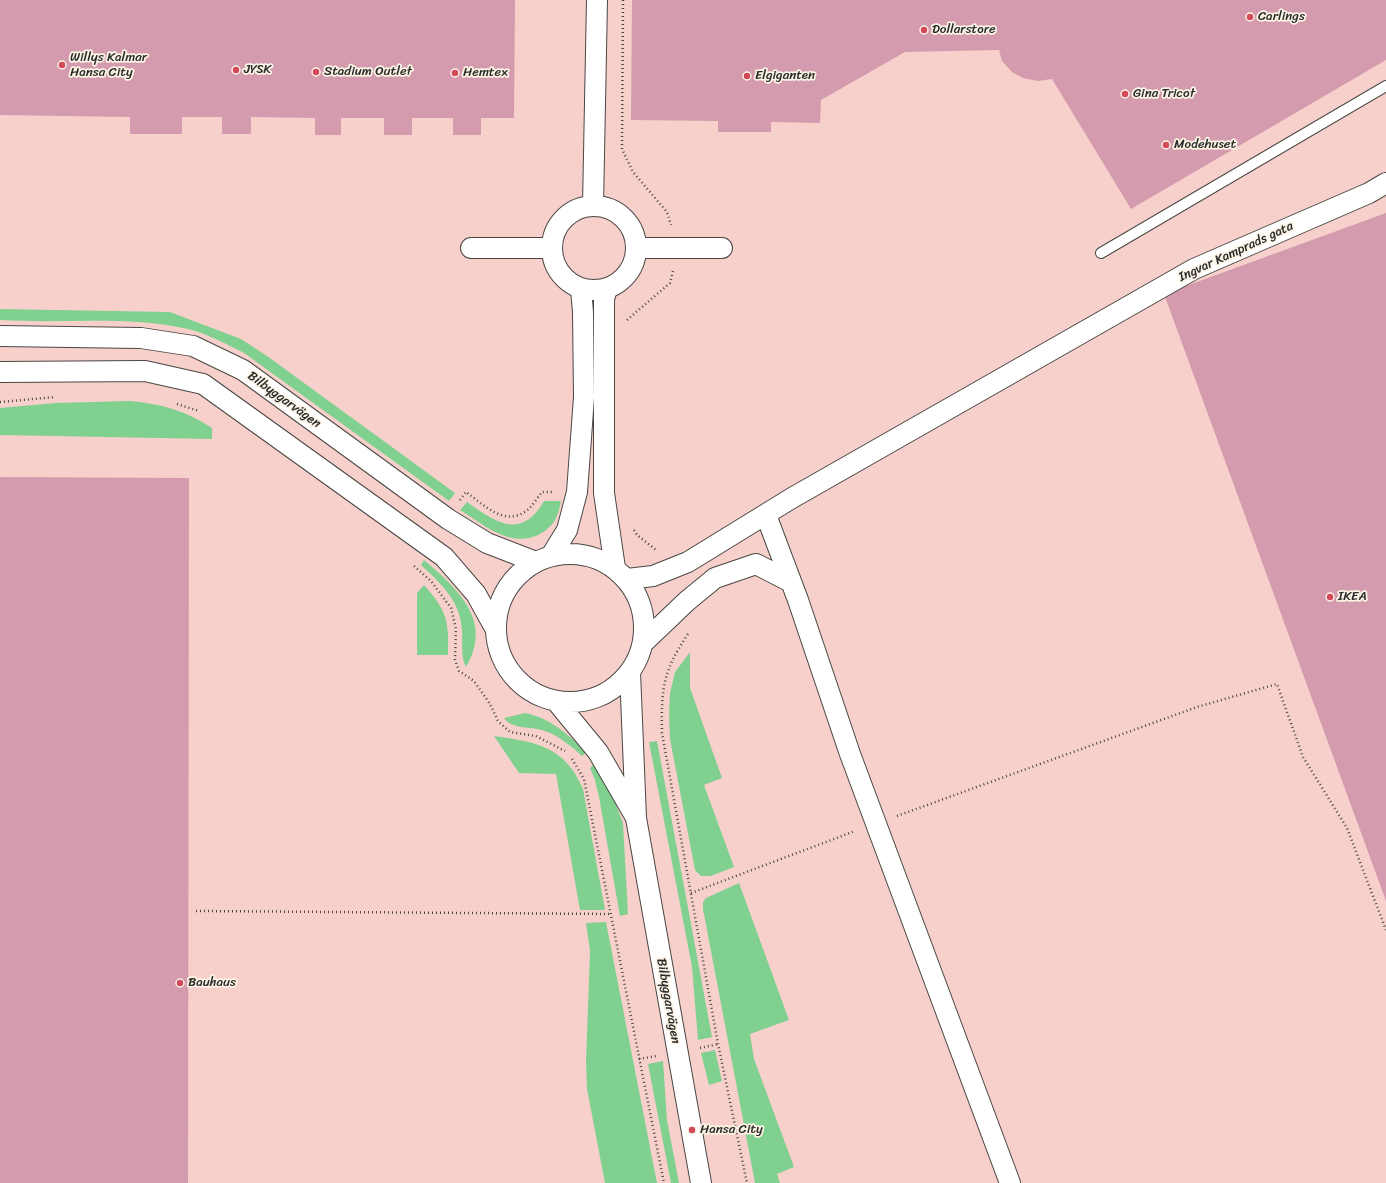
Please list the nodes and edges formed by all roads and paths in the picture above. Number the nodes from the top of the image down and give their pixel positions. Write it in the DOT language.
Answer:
graph roads {
  1 [pos="597,0"];
  2 [pos="623,0"];
  3 [pos="1386,86"];
  4 [pos="1386,183"];
  5 [pos="593,206"];
  6 [pos="471,248"];
  7 [pos="551,248"];
  8 [pos="636,248"];
  9 [pos="673,248"];
  10 [pos="722,248"];
  11 [pos="1101,253"];
  12 [pos="581,288"];
  13 [pos="607,288"];
  14 [pos="624,323"];
  15 [pos="0,336"];
  16 [pos="0,372"];
  17 [pos="58,396"];
  18 [pos="0,402"];
  19 [pos="171,402"];
  20 [pos="204,414"];
  21 [pos="577,492"];
  22 [pos="766,516"];
  23 [pos="448,519"];
  24 [pos="630,524"];
  25 [pos="427,544"];
  26 [pos="543,559"];
  27 [pos="666,571"];
  28 [pos="621,574"];
  29 [pos="790,582"];
  30 [pos="496,630"];
  31 [pos="690,631"];
  32 [pos="644,642"];
  33 [pos="630,672"];
  34 [pos="556,701"];
  35 [pos="567,752"];
  36 [pos="570,757"];
  37 [pos="636,818"];
  38 [pos="876,824"];
  39 [pos="690,893"];
  40 [pos="196,911"];
  41 [pos="611,914"];
  42 [pos="1386,930"];
  43 [pos="664,1183"];
  44 [pos="701,1183"];
  45 [pos="747,1183"];
  46 [pos="1010,1183"];
  1 -- 5 [label="street"];
  2 -- 9 [label="path"];
  3 -- 11 [label="lane"];
  4 -- 22 [label="street, Ingvar Kamprads gata"];
  5 -- 7 [label="street"];
  5 -- 8 [label="street"];
  6 -- 7 [label="street"];
  7 -- 12 [label="street"];
  8 -- 9 [label="street"];
  8 -- 13 [label="street"];
  9 -- 10 [label="street"];
  9 -- 14 [label="path"];
  12 -- 13 [label="street"];
  12 -- 21 [label="street"];
  13 -- 28 [label="street"];
  15 -- 23 [label="street, Bilbyggarvägen"];
  16 -- 25 [label="street"];
  17 -- 18 [label="path"];
  19 -- 20 [label="path"];
  21 -- 23 [label="path"];
  21 -- 26 [label="street"];
  22 -- 27 [label="street, Ingvar Kamprads gata"];
  22 -- 29 [label="street"];
  23 -- 26 [label="street, Bilbyggarvägen"];
  24 -- 27 [label="path"];
  25 -- 30 [label="street"];
  25 -- 35 [label="path"];
  26 -- 28 [label="street"];
  26 -- 30 [label="street"];
  27 -- 28 [label="street, Ingvar Kamprads gata"];
  28 -- 32 [label="street"];
  29 -- 32 [label="street"];
  29 -- 38 [label="street"];
  30 -- 34 [label="street"];
  31 -- 39 [label="path"];
  32 -- 33 [label="street"];
  33 -- 34 [label="street"];
  33 -- 37 [label="street, Bilbyggarvägen"];
  34 -- 37 [label="street, Bilbyggarvägen"];
  36 -- 41 [label="path"];
  37 -- 44 [label="street, Bilbyggarvägen"];
  38 -- 39 [label="path"];
  38 -- 42 [label="path"];
  38 -- 46 [label="street"];
  39 -- 45 [label="path"];
  40 -- 41 [label="path"];
  41 -- 43 [label="path"];
}
